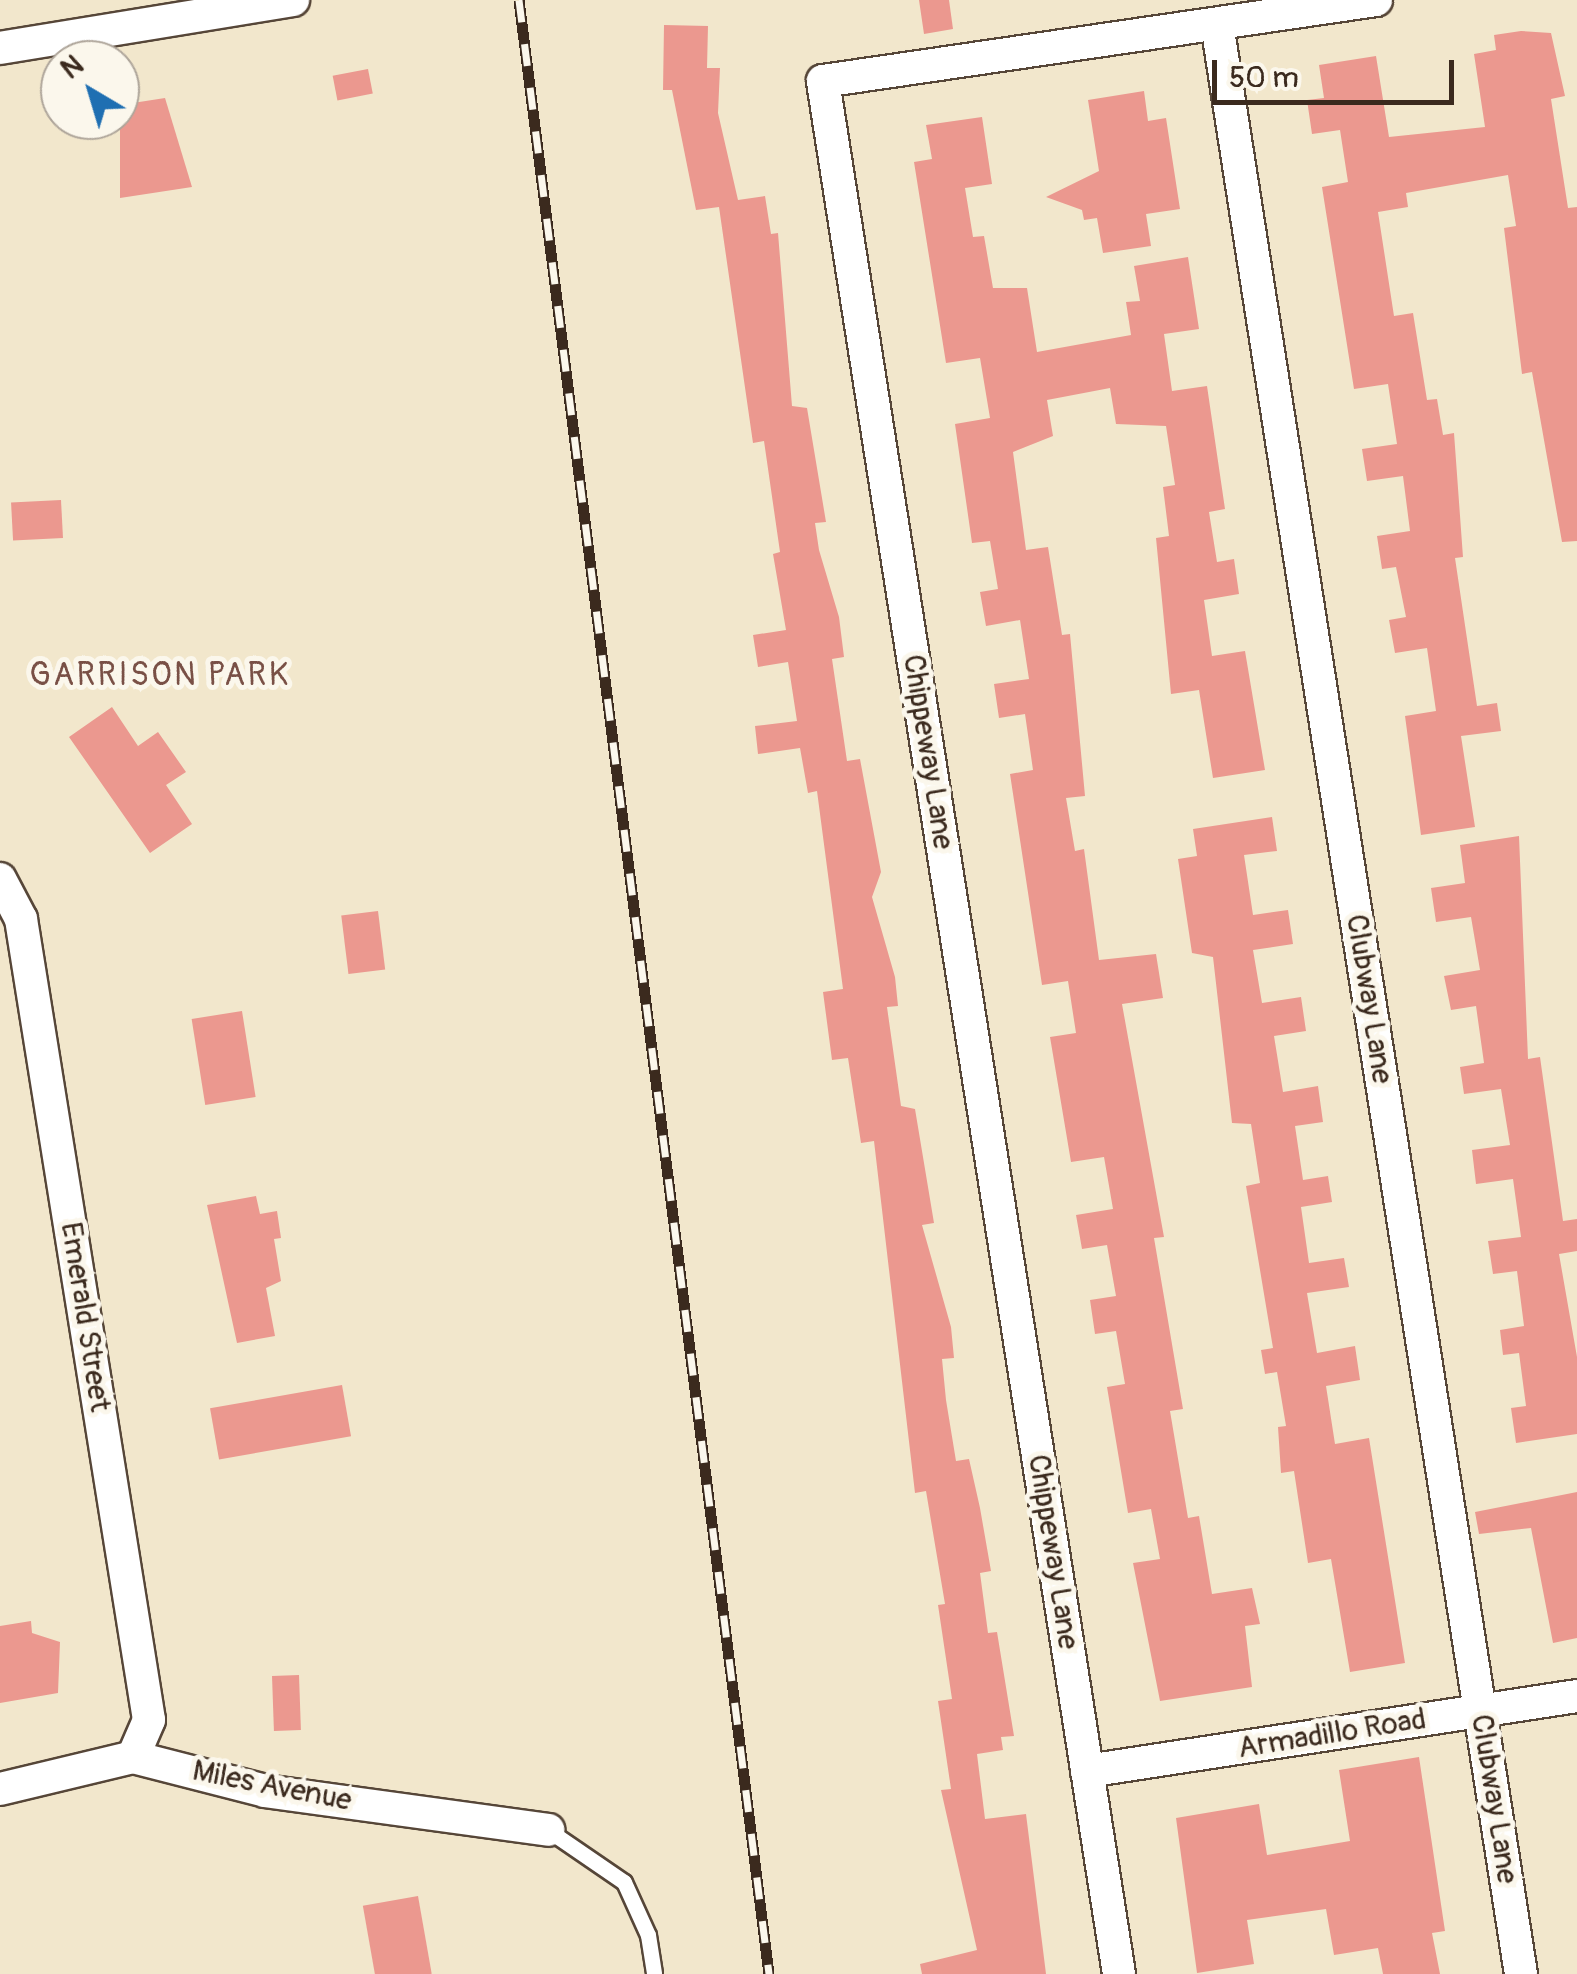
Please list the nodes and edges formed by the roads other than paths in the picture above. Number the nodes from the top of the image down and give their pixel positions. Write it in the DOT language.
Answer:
graph roads {
  1 [pos="293,0"];
  2 [pos="1376,0"];
  3 [pos="206,8"];
  4 [pos="1216,24"];
  5 [pos="0,48"];
  6 [pos="0,879"];
  7 [pos="1577,1696"];
  8 [pos="1480,1712"];
  9 [pos="133,1756"];
  10 [pos="1087,1771"];
  11 [pos="0,1789"];
  12 [pos="548,1830"];
  13 [pos="654,1974"];
  14 [pos="1119,1974"];
  15 [pos="1522,1974"];
  1 -- 3 [label="street"];
  2 -- 4 [label="street, Chippeway Lane"];
  3 -- 5 [label="street"];
  4 -- 8 [label="street, Clubway Lane"];
  4 -- 10 [label="street, Chippeway Lane"];
  6 -- 9 [label="street, Emerald Street"];
  7 -- 8 [label="street, Armadillo Road"];
  8 -- 10 [label="street, Armadillo Road"];
  8 -- 15 [label="street, Clubway Lane"];
  9 -- 11 [label="street, Miles Avenue"];
  9 -- 12 [label="street, Miles Avenue"];
  10 -- 14 [label="street, Chippeway Lane"];
  12 -- 13 [label="lane"];
}
